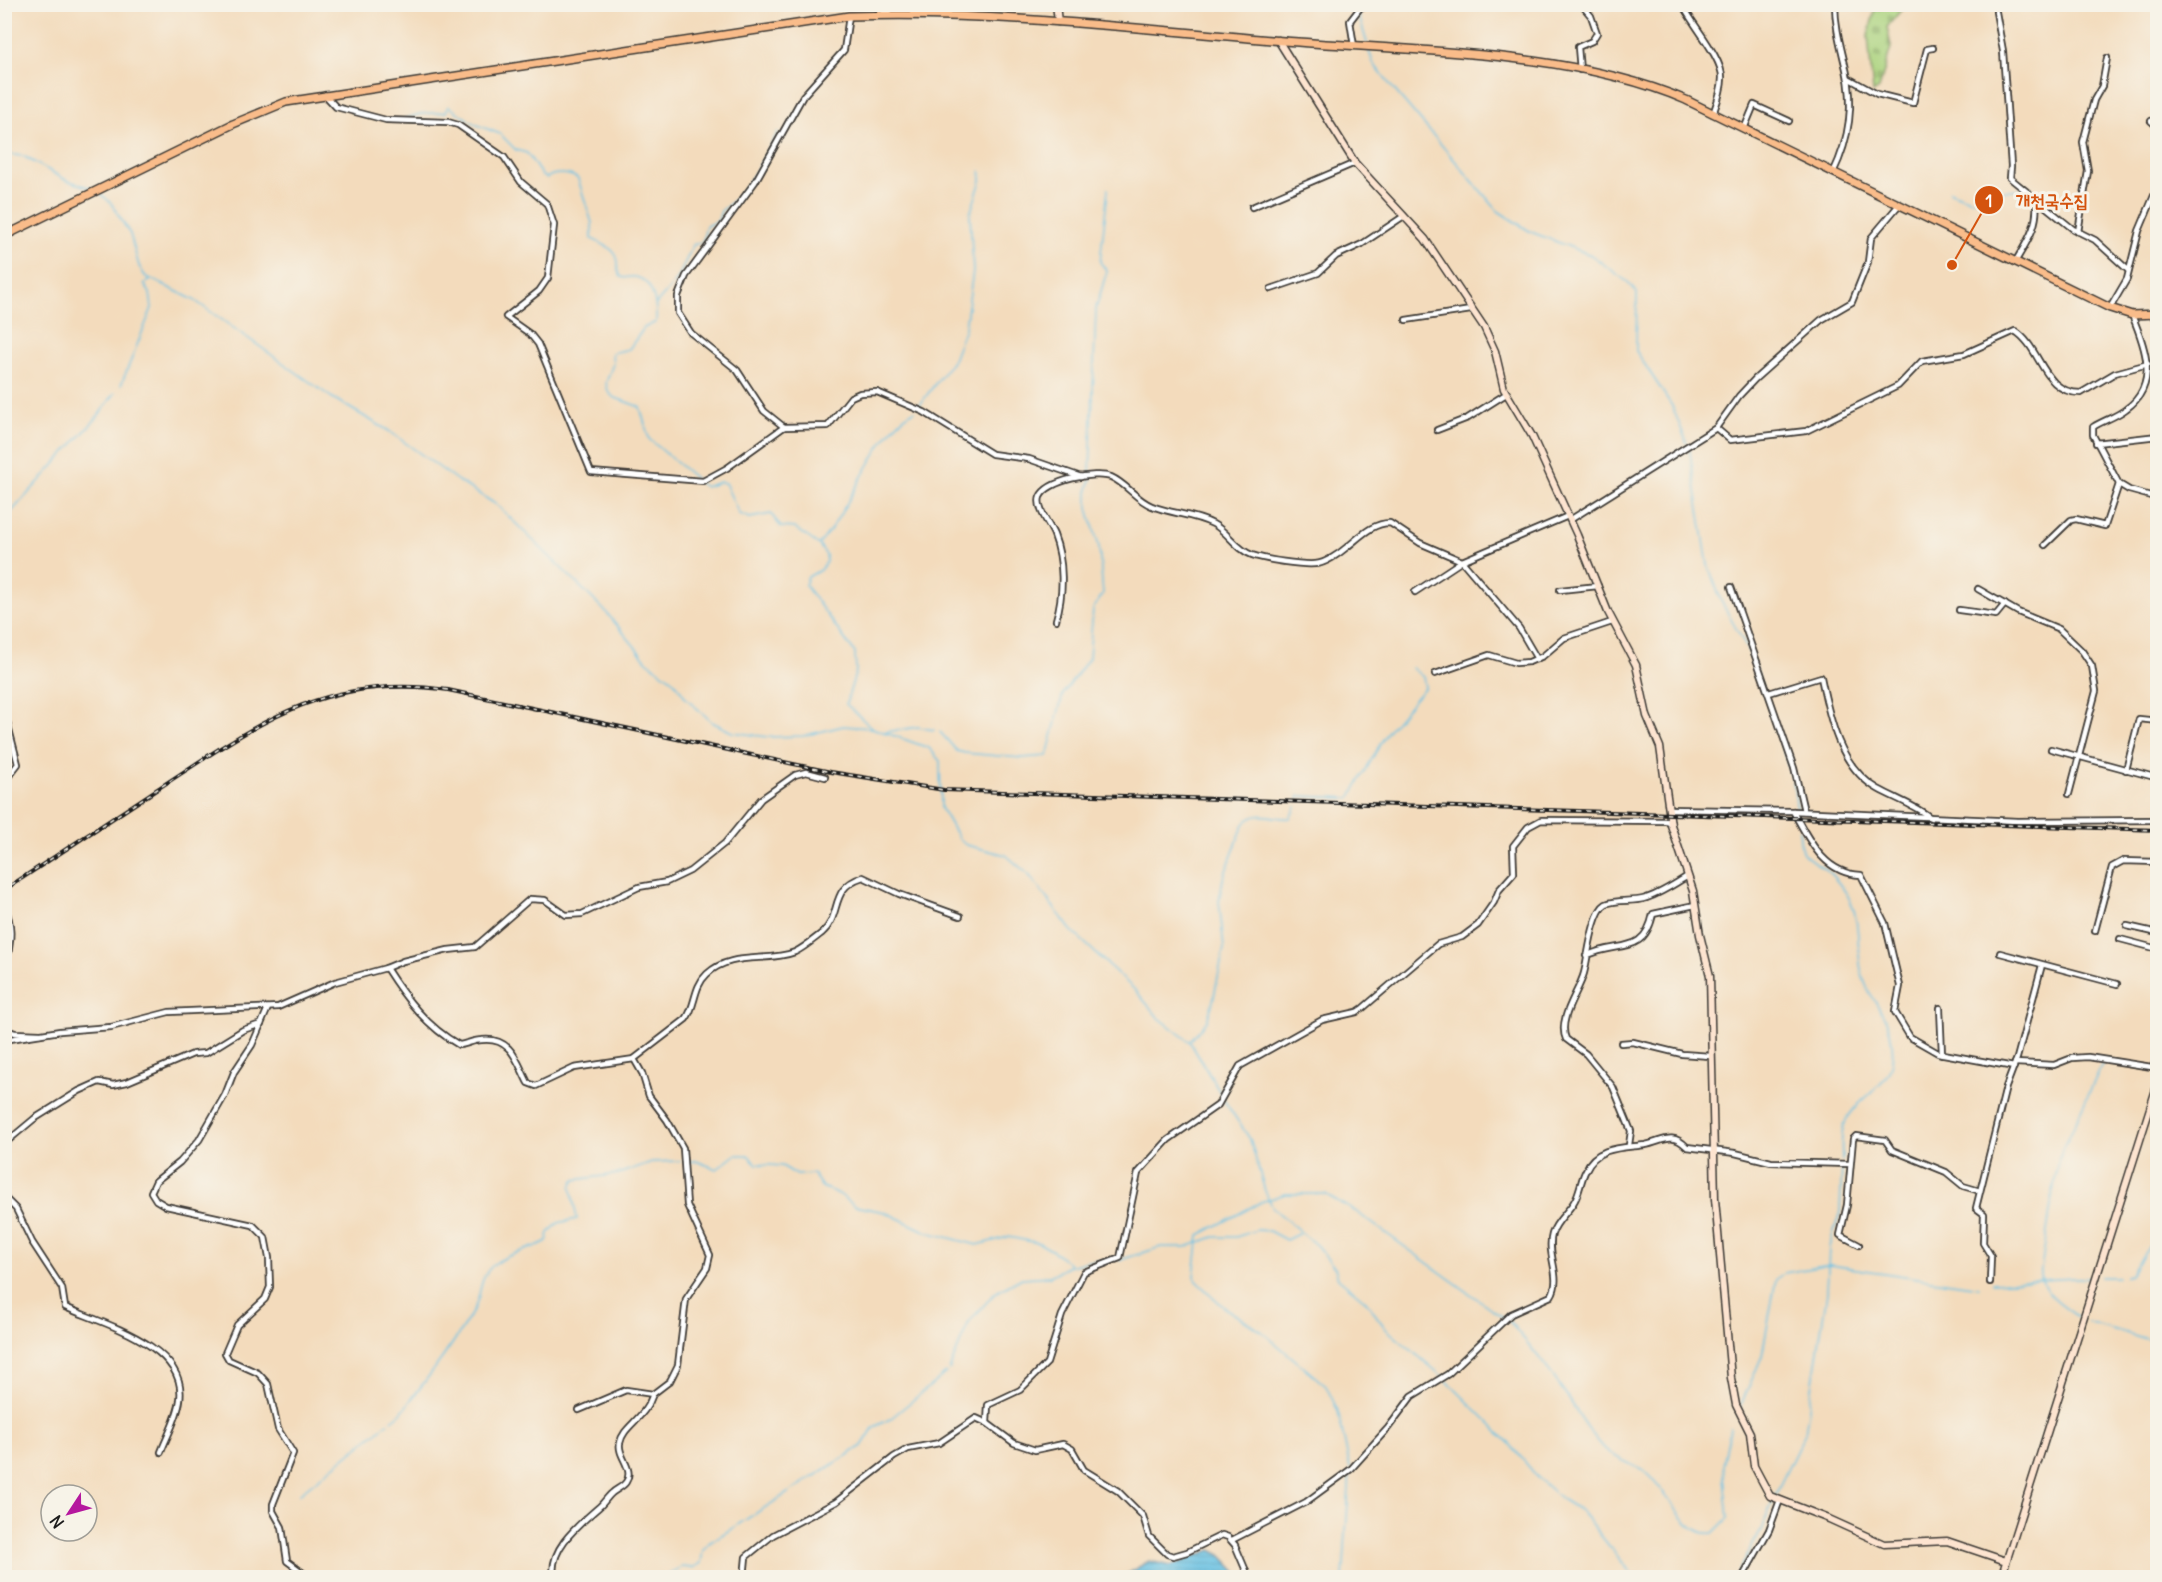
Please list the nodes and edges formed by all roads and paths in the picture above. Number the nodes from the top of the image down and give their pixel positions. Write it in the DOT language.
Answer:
graph roads {
  1 [pos="870,4"];
  2 [pos="1056,4"];
  3 [pos="1368,4"];
  4 [pos="1581,4"];
  5 [pos="1682,4"];
  6 [pos="1835,4"];
  7 [pos="1996,12"];
  8 [pos="894,15"];
  9 [pos="849,16"];
  10 [pos="1058,22"];
  11 [pos="1278,40"];
  12 [pos="1357,47"];
  13 [pos="1934,48"];
  14 [pos="2107,58"];
  15 [pos="1580,70"];
  16 [pos="1848,78"];
  17 [pos="325,95"];
  18 [pos="1713,114"];
  19 [pos="1789,121"];
  20 [pos="2151,121"];
  21 [pos="2157,127"];
  22 [pos="1744,129"];
  23 [pos="1355,163"];
  24 [pos="1833,173"];
  25 [pos="2157,186"];
  26 [pos="2035,198"];
  27 [pos="2157,203"];
  28 [pos="2151,205"];
  29 [pos="1898,206"];
  30 [pos="1252,207"];
  31 [pos="1404,216"];
  32 [pos="2078,232"];
  33 [pos="4,236"];
  34 [pos="2015,262"];
  35 [pos="2128,270"];
  36 [pos="1271,289"];
  37 [pos="2110,308"];
  38 [pos="1471,310"];
  39 [pos="2132,315"];
  40 [pos="2157,315"];
  41 [pos="1406,320"];
  42 [pos="2148,364"];
  43 [pos="1506,394"];
  44 [pos="784,427"];
  45 [pos="1716,428"];
  46 [pos="1437,430"];
  47 [pos="2157,436"];
  48 [pos="2096,443"];
  49 [pos="1081,477"];
  50 [pos="2120,484"];
  51 [pos="2157,498"];
  52 [pos="1569,518"];
  53 [pos="2045,545"];
  54 [pos="1462,561"];
  55 [pos="1598,586"];
  56 [pos="1731,587"];
  57 [pos="1978,589"];
  58 [pos="1560,590"];
  59 [pos="1415,592"];
  60 [pos="2005,604"];
  61 [pos="1959,610"];
  62 [pos="4,616"];
  63 [pos="1056,620"];
  64 [pos="1612,622"];
  65 [pos="4,643"];
  66 [pos="1537,658"];
  67 [pos="1435,674"];
  68 [pos="1769,693"];
  69 [pos="4,710"];
  70 [pos="2157,721"];
  71 [pos="2051,749"];
  72 [pos="2079,757"];
  73 [pos="2126,770"];
  74 [pos="825,777"];
  75 [pos="2157,778"];
  76 [pos="4,782"];
  77 [pos="2070,794"];
  78 [pos="1669,809"];
  79 [pos="1793,811"];
  80 [pos="1804,811"];
  81 [pos="1931,818"];
  82 [pos="2157,820"];
  83 [pos="1671,825"];
  84 [pos="2157,862"];
  85 [pos="1688,876"];
  86 [pos="1695,905"];
  87 [pos="4,907"];
  88 [pos="960,915"];
  89 [pos="2127,926"];
  90 [pos="2095,931"];
  91 [pos="2157,933"];
  92 [pos="2120,939"];
  93 [pos="2157,949"];
  94 [pos="2000,953"];
  95 [pos="1586,956"];
  96 [pos="2042,965"];
  97 [pos="386,968"];
  98 [pos="4,983"];
  99 [pos="2117,984"];
  100 [pos="268,1008"];
  101 [pos="1940,1008"];
  102 [pos="261,1024"];
  103 [pos="4,1029"];
  104 [pos="43,1035"];
  105 [pos="4,1040"];
  106 [pos="1621,1043"];
  107 [pos="1942,1054"];
  108 [pos="1710,1056"];
  109 [pos="634,1059"];
  110 [pos="2014,1065"];
  111 [pos="2157,1068"];
  112 [pos="2157,1083"];
  113 [pos="4,1144"];
  114 [pos="1629,1145"];
  115 [pos="1713,1151"];
  116 [pos="1850,1164"];
  117 [pos="1980,1191"];
  118 [pos="4,1197"];
  119 [pos="1859,1245"];
  120 [pos="1990,1282"];
  121 [pos="653,1394"];
  122 [pos="579,1410"];
  123 [pos="987,1423"];
  124 [pos="161,1452"];
  125 [pos="1780,1500"];
  126 [pos="1232,1540"];
  127 [pos="2006,1561"];
  128 [pos="310,1578"];
  129 [pos="402,1578"];
  130 [pos="406,1578"];
  131 [pos="554,1578"];
  132 [pos="744,1578"];
  133 [pos="1249,1578"];
  134 [pos="1742,1578"];
  135 [pos="2001,1578"];
  1 -- 8 [label="street"];
  2 -- 10 [label="street"];
  3 -- 12 [label="street"];
  4 -- 15 [label="street"];
  5 -- 18 [label="street"];
  6 -- 16 [label="street"];
  7 -- 26 [label="street"];
  8 -- 9 [label="main road"];
  8 -- 10 [label="main road"];
  9 -- 17 [label="main road"];
  9 -- 44 [label="street"];
  10 -- 11 [label="main road"];
  11 -- 12 [label="main road"];
  11 -- 23 [label="street"];
  12 -- 15 [label="main road"];
  13 -- 16 [label="street"];
  14 -- 32 [label="street"];
  15 -- 18 [label="main road"];
  16 -- 24 [label="street"];
  17 -- 33 [label="main road"];
  17 -- 44 [label="street"];
  18 -- 22 [label="main road"];
  19 -- 22 [label="street"];
  20 -- 21 [label="street"];
  22 -- 24 [label="main road"];
  23 -- 30 [label="street"];
  23 -- 31 [label="street"];
  24 -- 29 [label="main road"];
  25 -- 28 [label="street"];
  26 -- 32 [label="street"];
  26 -- 34 [label="street"];
  27 -- 28 [label="street"];
  28 -- 35 [label="street"];
  29 -- 34 [label="main road"];
  29 -- 45 [label="street"];
  31 -- 36 [label="street"];
  31 -- 38 [label="street"];
  32 -- 35 [label="street"];
  34 -- 37 [label="main road"];
  35 -- 37 [label="street"];
  37 -- 39 [label="main road"];
  38 -- 41 [label="street"];
  38 -- 43 [label="street"];
  39 -- 40 [label="main road"];
  39 -- 42 [label="street"];
  42 -- 45 [label="street"];
  42 -- 48 [label="street"];
  43 -- 46 [label="street"];
  43 -- 52 [label="street"];
  44 -- 49 [label="street"];
  45 -- 52 [label="street"];
  47 -- 48 [label="street"];
  48 -- 50 [label="street"];
  49 -- 54 [label="street"];
  49 -- 63 [label="street"];
  50 -- 51 [label="street"];
  50 -- 53 [label="street"];
  52 -- 54 [label="street"];
  52 -- 55 [label="street"];
  54 -- 59 [label="street"];
  54 -- 66 [label="street"];
  55 -- 58 [label="street"];
  55 -- 64 [label="street"];
  56 -- 68 [label="street"];
  57 -- 60 [label="street"];
  60 -- 61 [label="street"];
  60 -- 72 [label="street"];
  62 -- 65 [label="street"];
  64 -- 66 [label="street"];
  64 -- 78 [label="street"];
  66 -- 67 [label="street"];
  68 -- 80 [label="street"];
  68 -- 81 [label="street"];
  69 -- 76 [label="street"];
  70 -- 73 [label="street"];
  71 -- 72 [label="street"];
  72 -- 73 [label="street"];
  72 -- 77 [label="street"];
  73 -- 75 [label="street"];
  74 -- 97 [label="street"];
  78 -- 79 [label="street"];
  78 -- 83 [label="street"];
  79 -- 80 [label="street"];
  79 -- 107 [label="street"];
  80 -- 81 [label="street"];
  81 -- 82 [label="street"];
  83 -- 85 [label="street"];
  83 -- 123 [label="street"];
  84 -- 90 [label="street"];
  85 -- 86 [label="street"];
  85 -- 95 [label="street"];
  86 -- 95 [label="street"];
  86 -- 108 [label="street"];
  87 -- 98 [label="street"];
  88 -- 109 [label="street"];
  89 -- 91 [label="street"];
  92 -- 93 [label="street"];
  94 -- 96 [label="street"];
  95 -- 114 [label="street"];
  96 -- 99 [label="street"];
  96 -- 110 [label="street"];
  97 -- 100 [label="street"];
  97 -- 109 [label="street"];
  100 -- 102 [label="street"];
  100 -- 104 [label="street"];
  101 -- 107 [label="street"];
  102 -- 113 [label="street"];
  102 -- 128 [label="street"];
  103 -- 104 [label="street"];
  104 -- 105 [label="street"];
  106 -- 108 [label="street"];
  107 -- 110 [label="street"];
  108 -- 115 [label="street"];
  109 -- 121 [label="street"];
  110 -- 111 [label="street"];
  110 -- 117 [label="street"];
  112 -- 127 [label="street"];
  114 -- 115 [label="street"];
  114 -- 126 [label="street"];
  115 -- 116 [label="street"];
  115 -- 125 [label="street"];
  116 -- 117 [label="street"];
  116 -- 119 [label="street"];
  117 -- 120 [label="street"];
  118 -- 124 [label="street"];
  121 -- 122 [label="street"];
  121 -- 131 [label="street"];
  123 -- 126 [label="street"];
  123 -- 132 [label="street"];
  125 -- 127 [label="street"];
  125 -- 134 [label="street"];
  126 -- 133 [label="street"];
  127 -- 135 [label="street"];
  129 -- 130 [label="street"];
}
